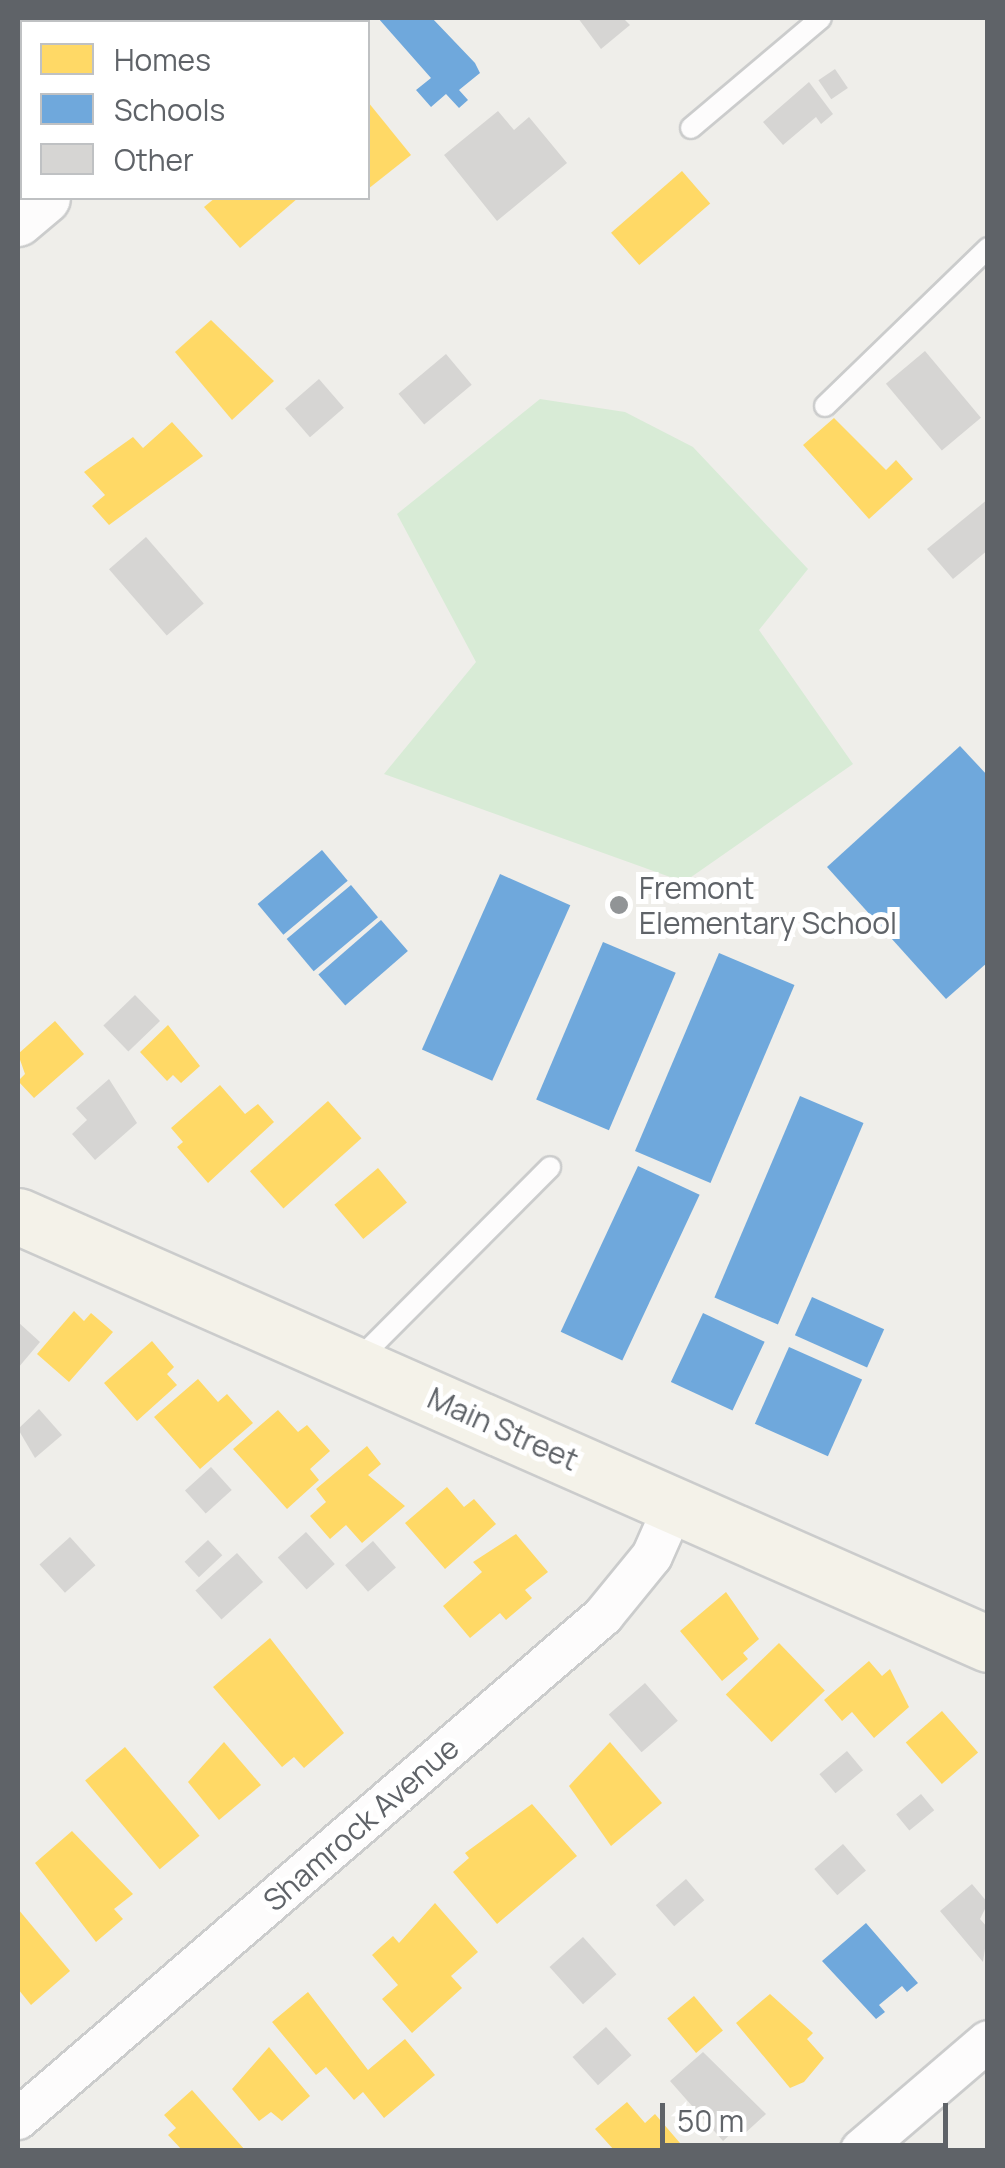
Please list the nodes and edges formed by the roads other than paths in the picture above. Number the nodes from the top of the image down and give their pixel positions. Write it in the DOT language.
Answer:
graph roads {
  1 [pos="821,18"];
  2 [pos="691,128"];
  3 [pos="43,200"];
  4 [pos="18,221"];
  5 [pos="988,248"];
  6 [pos="825,406"];
  7 [pos="550,1167"];
  8 [pos="18,1216"];
  9 [pos="354,1364"];
  10 [pos="675,1504"];
  11 [pos="988,1644"];
  12 [pos="988,2041"];
  13 [pos="18,2119"];
  14 [pos="860,2150"];
  1 -- 2 [label="lane"];
  3 -- 4 [label="street"];
  5 -- 6 [label="lane"];
  7 -- 9 [label="lane"];
  8 -- 9 [label="main road, Main Street"];
  9 -- 10 [label="main road, Main Street"];
  10 -- 11 [label="main road, Main Street"];
  10 -- 13 [label="street, Shamrock Avenue"];
  12 -- 14 [label="street"];
}
